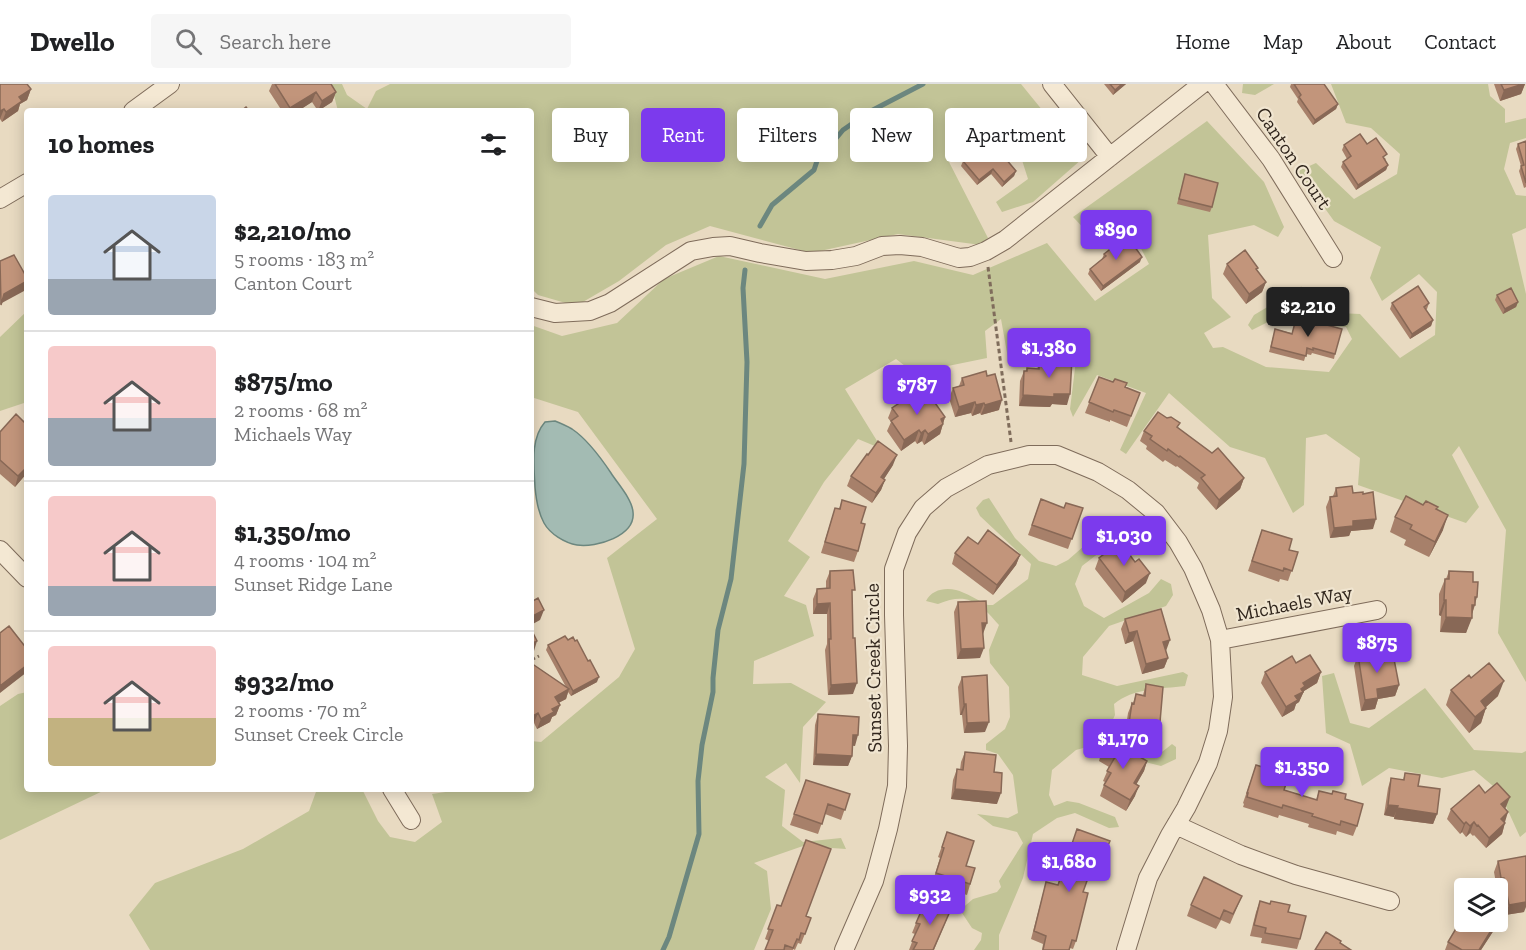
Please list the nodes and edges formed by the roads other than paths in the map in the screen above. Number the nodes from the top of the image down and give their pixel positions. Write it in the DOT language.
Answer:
graph roads {
  1 [pos="170,84"];
  2 [pos="1052,84"];
  3 [pos="1202,84"];
  4 [pos="1214,84"];
  5 [pos="137,108"];
  6 [pos="1110,157"];
  7 [pos="24,185"];
  8 [pos="0,199"];
  9 [pos="1333,258"];
  10 [pos="534,309"];
  11 [pos="0,550"];
  12 [pos="24,575"];
  13 [pos="1377,610"];
  14 [pos="1220,640"];
  15 [pos="394,792"];
  16 [pos="411,820"];
  17 [pos="1176,825"];
  18 [pos="1390,901"];
  19 [pos="844,950"];
  20 [pos="1126,950"];
  1 -- 5 [label="street"];
  2 -- 6 [label="street"];
  3 -- 6 [label="street"];
  4 -- 9 [label="street, Canton Court"];
  6 -- 10 [label="street"];
  7 -- 8 [label="street"];
  11 -- 12 [label="street"];
  13 -- 14 [label="street, Michaels Way"];
  14 -- 17 [label="street, Sunset Creek Circle"];
  14 -- 19 [label="street, Sunset Creek Circle"];
  15 -- 16 [label="street"];
  17 -- 18 [label="street"];
  17 -- 20 [label="street, Sunset Creek Circle"];
}
